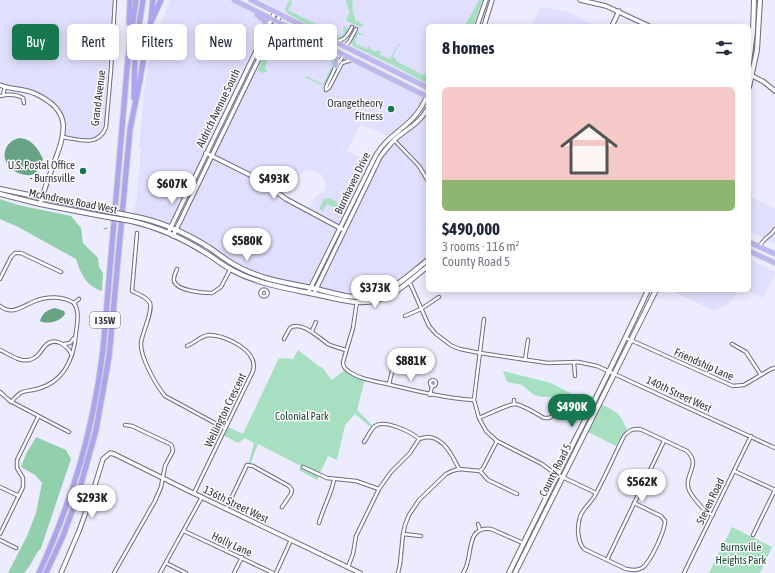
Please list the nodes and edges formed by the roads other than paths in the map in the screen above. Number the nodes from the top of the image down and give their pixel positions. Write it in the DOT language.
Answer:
graph roads {
  1 [pos="115,0"];
  2 [pos="130,0"];
  3 [pos="136,0"];
  4 [pos="143,0"];
  5 [pos="152,0"];
  6 [pos="161,0"];
  7 [pos="234,0"];
  8 [pos="251,0"];
  9 [pos="486,0"];
  10 [pos="492,0"];
  11 [pos="580,0"];
  12 [pos="754,0"];
  13 [pos="760,0"];
  14 [pos="619,11"];
  15 [pos="275,12"];
  16 [pos="280,15"];
  17 [pos="272,19"];
  18 [pos="151,22"];
  19 [pos="277,22"];
  20 [pos="129,24"];
  21 [pos="133,24"];
  22 [pos="265,24"];
  23 [pos="269,24"];
  24 [pos="281,24"];
  25 [pos="298,24"];
  26 [pos="479,24"];
  27 [pos="485,24"];
  28 [pos="613,24"];
  29 [pos="645,24"];
  30 [pos="352,27"];
  31 [pos="356,29"];
  32 [pos="337,41"];
  33 [pos="337,44"];
  34 [pos="344,47"];
  35 [pos="337,48"];
  36 [pos="751,48"];
  37 [pos="337,52"];
  38 [pos="254,55"];
  39 [pos="344,55"];
  40 [pos="128,60"];
  41 [pos="336,60"];
  42 [pos="352,60"];
  43 [pos="375,62"];
  44 [pos="336,66"];
  45 [pos="751,70"];
  46 [pos="751,76"];
  47 [pos="0,85"];
  48 [pos="5,87"];
  49 [pos="426,87"];
  50 [pos="775,91"];
  51 [pos="426,95"];
  52 [pos="2,96"];
  53 [pos="426,99"];
  54 [pos="24,103"];
  55 [pos="134,105"];
  56 [pos="426,111"];
  57 [pos="63,138"];
  58 [pos="389,138"];
  59 [pos="394,140"];
  60 [pos="206,153"];
  61 [pos="211,156"];
  62 [pos="426,178"];
  63 [pos="0,189"];
  64 [pos="0,194"];
  65 [pos="42,198"];
  66 [pos="40,204"];
  67 [pos="170,227"];
  68 [pos="340,228"];
  69 [pos="775,229"];
  70 [pos="176,230"];
  71 [pos="344,230"];
  72 [pos="137,233"];
  73 [pos="168,233"];
  74 [pos="173,236"];
  75 [pos="751,243"];
  76 [pos="760,246"];
  77 [pos="751,252"];
  78 [pos="775,254"];
  79 [pos="426,262"];
  80 [pos="775,262"];
  81 [pos="233,264"];
  82 [pos="426,268"];
  83 [pos="177,269"];
  84 [pos="230,269"];
  85 [pos="61,272"];
  86 [pos="406,277"];
  87 [pos="0,279"];
  88 [pos="409,281"];
  89 [pos="267,284"];
  90 [pos="311,288"];
  91 [pos="265,289"];
  92 [pos="316,289"];
  93 [pos="647,292"];
  94 [pos="655,292"];
  95 [pos="308,293"];
  96 [pos="314,294"];
  97 [pos="357,297"];
  98 [pos="439,297"];
  99 [pos="79,299"];
  100 [pos="356,302"];
  101 [pos="74,303"];
  102 [pos="0,306"];
  103 [pos="421,309"];
  104 [pos="405,316"];
  105 [pos="484,319"];
  106 [pos="316,322"];
  107 [pos="312,331"];
  108 [pos="76,336"];
  109 [pos="626,338"];
  110 [pos="284,339"];
  111 [pos="528,340"];
  112 [pos="631,340"];
  113 [pos="64,344"];
  114 [pos="732,344"];
  115 [pos="186,346"];
  116 [pos="0,350"];
  117 [pos="346,350"];
  118 [pos="480,353"];
  119 [pos="72,356"];
  120 [pos="395,359"];
  121 [pos="525,360"];
  122 [pos="574,362"];
  123 [pos="775,368"];
  124 [pos="609,372"];
  125 [pos="614,374"];
  126 [pos="760,375"];
  127 [pos="575,376"];
  128 [pos="389,384"];
  129 [pos="432,386"];
  130 [pos="0,392"];
  131 [pos="430,395"];
  132 [pos="474,400"];
  133 [pos="514,400"];
  134 [pos="11,402"];
  135 [pos="514,404"];
  136 [pos="556,414"];
  137 [pos="38,417"];
  138 [pos="479,418"];
  139 [pos="125,425"];
  140 [pos="224,428"];
  141 [pos="69,432"];
  142 [pos="751,436"];
  143 [pos="419,439"];
  144 [pos="664,440"];
  145 [pos="497,441"];
  146 [pos="364,442"];
  147 [pos="775,448"];
  148 [pos="303,467"];
  149 [pos="459,469"];
  150 [pos="480,471"];
  151 [pos="734,471"];
  152 [pos="557,474"];
  153 [pos="562,476"];
  154 [pos="163,478"];
  155 [pos="334,480"];
  156 [pos="0,486"];
  157 [pos="379,489"];
  158 [pos="775,490"];
  159 [pos="193,493"];
  160 [pos="596,493"];
  161 [pos="517,494"];
  162 [pos="19,496"];
  163 [pos="202,497"];
  164 [pos="634,503"];
  165 [pos="282,507"];
  166 [pos="226,509"];
  167 [pos="713,515"];
  168 [pos="319,523"];
  169 [pos="478,524"];
  170 [pos="480,530"];
  171 [pos="184,531"];
  172 [pos="0,534"];
  173 [pos="403,534"];
  174 [pos="753,535"];
  175 [pos="421,536"];
  176 [pos="0,540"];
  177 [pos="291,540"];
  178 [pos="523,543"];
  179 [pos="16,548"];
  180 [pos="242,557"];
  181 [pos="607,560"];
  182 [pos="166,563"];
  183 [pos="348,567"];
  184 [pos="39,573"];
  185 [pos="46,573"];
  186 [pos="61,573"];
  187 [pos="114,573"];
  188 [pos="160,573"];
  189 [pos="186,573"];
  190 [pos="234,573"];
  191 [pos="275,573"];
  192 [pos="360,573"];
  193 [pos="398,573"];
  194 [pos="463,573"];
  195 [pos="509,573"];
  196 [pos="515,573"];
  197 [pos="684,573"];
  1 -- 57 [label="street, Grand Avenue"];
  2 -- 20 [label="highway"];
  3 -- 21 [label="highway, I 35W"];
  4 -- 55 [label="highway, I 35W"];
  5 -- 18 [label="highway"];
  6 -- 18 [label="highway"];
  7 -- 17 [label="highway"];
  7 -- 22 [label="highway"];
  8 -- 15 [label="highway"];
  9 -- 26 [label="street"];
  10 -- 27 [label="street"];
  11 -- 14 [label="street"];
  12 -- 36 [label="main road"];
  13 -- 45 [label="main road"];
  14 -- 28 [label="street"];
  14 -- 29 [label="street"];
  15 -- 16 [label="highway"];
  15 -- 17 [label="street, Aldrich Avenue South"];
  16 -- 19 [label="street, Aldrich Avenue South"];
  16 -- 25 [label="highway"];
  17 -- 19 [label="highway"];
  17 -- 23 [label="street, Aldrich Avenue South"];
  18 -- 55 [label="highway"];
  19 -- 24 [label="highway"];
  19 -- 61 [label="street, Aldrich Avenue South"];
  30 -- 32 [label="street"];
  31 -- 34 [label="street"];
  33 -- 34 [label="highway"];
  34 -- 35 [label="highway"];
  34 -- 43 [label="highway"];
  37 -- 39 [label="highway"];
  38 -- 60 [label="street, Aldrich Avenue South"];
  39 -- 42 [label="highway"];
  39 -- 43 [label="highway"];
  39 -- 44 [label="street"];
  40 -- 184 [label="highway, I 35W"];
  41 -- 44 [label="highway"];
  42 -- 44 [label="street"];
  42 -- 51 [label="highway"];
  43 -- 49 [label="highway"];
  46 -- 50 [label="street"];
  47 -- 48 [label="street"];
  48 -- 52 [label="street"];
  48 -- 57 [label="street"];
  52 -- 54 [label="street"];
  53 -- 58 [label="street, Burnhaven Drive"];
  55 -- 185 [label="highway, I 35W"];
  56 -- 59 [label="street, Burnhaven Drive"];
  57 -- 65 [label="street"];
  58 -- 59 [label="street"];
  58 -- 68 [label="street, Burnhaven Drive"];
  59 -- 62 [label="street"];
  59 -- 71 [label="street, Burnhaven Drive"];
  60 -- 61 [label="street"];
  60 -- 67 [label="street, Aldrich Avenue South"];
  61 -- 68 [label="street"];
  61 -- 70 [label="street, Aldrich Avenue South"];
  63 -- 65 [label="main road, McAndrews Road West"];
  64 -- 66 [label="main road, McAndrews Road West"];
  65 -- 66 [label="street"];
  65 -- 67 [label="main road, McAndrews Road West, bridge"];
  66 -- 73 [label="main road, McAndrews Road West, bridge"];
  67 -- 70 [label="main road, McAndrews Road West"];
  67 -- 73 [label="street, Aldrich Avenue South"];
  68 -- 71 [label="street"];
  68 -- 90 [label="street, Burnhaven Drive"];
  69 -- 76 [label="street"];
  70 -- 74 [label="street, Aldrich Avenue South"];
  70 -- 81 [label="main road, McAndrews Road West"];
  71 -- 92 [label="street, Burnhaven Drive"];
  72 -- 140 [label="street"];
  73 -- 74 [label="main road, McAndrews Road West"];
  74 -- 84 [label="main road, McAndrews Road West"];
  75 -- 76 [label="highway"];
  76 -- 78 [label="highway"];
  77 -- 80 [label="highway"];
  79 -- 86 [label="main road, McAndrews Road West"];
  81 -- 84 [label="street"];
  81 -- 90 [label="main road, McAndrews Road West"];
  82 -- 88 [label="main road, McAndrews Road West"];
  83 -- 84 [label="street"];
  84 -- 89 [label="main road, McAndrews Road West"];
  85 -- 87 [label="street"];
  86 -- 88 [label="street, 140th Street West"];
  86 -- 97 [label="main road, McAndrews Road West"];
  88 -- 100 [label="main road, McAndrews Road West"];
  88 -- 103 [label="street, 140th Street West"];
  89 -- 91 [label="street"];
  89 -- 95 [label="main road, McAndrews Road West"];
  90 -- 92 [label="main road, McAndrews Road West"];
  90 -- 95 [label="street, Burnhaven Drive"];
  92 -- 96 [label="street, Burnhaven Drive"];
  92 -- 97 [label="main road, McAndrews Road West"];
  93 -- 109 [label="main road, County Road 5"];
  94 -- 112 [label="main road, County Road 5"];
  95 -- 96 [label="main road, McAndrews Road West"];
  96 -- 100 [label="main road, McAndrews Road West"];
  97 -- 100 [label="street"];
  98 -- 103 [label="street"];
  99 -- 101 [label="street"];
  100 -- 117 [label="street"];
  101 -- 102 [label="street"];
  101 -- 108 [label="street"];
  103 -- 104 [label="street"];
  103 -- 118 [label="street, 140th Street West"];
  105 -- 118 [label="street"];
  106 -- 107 [label="street"];
  107 -- 110 [label="street"];
  107 -- 117 [label="street"];
  108 -- 113 [label="street"];
  108 -- 119 [label="street"];
  109 -- 112 [label="street, Friendship Lane"];
  109 -- 124 [label="main road, County Road 5"];
  111 -- 121 [label="street"];
  112 -- 125 [label="main road, County Road 5"];
  112 -- 126 [label="street, Friendship Lane"];
  113 -- 116 [label="street"];
  113 -- 119 [label="street"];
  114 -- 126 [label="street"];
  115 -- 140 [label="street, Wellington Crescent"];
  117 -- 128 [label="street"];
  118 -- 121 [label="street, 140th Street West"];
  118 -- 132 [label="street"];
  119 -- 134 [label="street"];
  120 -- 128 [label="street"];
  121 -- 122 [label="street, 140th Street West"];
  122 -- 124 [label="street, 140th Street West"];
  122 -- 127 [label="street"];
  123 -- 126 [label="street, Friendship Lane"];
  124 -- 125 [label="street, 140th Street West"];
  124 -- 152 [label="main road, County Road 5"];
  125 -- 142 [label="street, 140th Street West"];
  125 -- 153 [label="main road, County Road 5"];
  128 -- 131 [label="street"];
  129 -- 131 [label="street"];
  130 -- 134 [label="street"];
  131 -- 132 [label="street"];
  132 -- 138 [label="street"];
  133 -- 135 [label="street"];
  134 -- 137 [label="street"];
  135 -- 136 [label="street"];
  135 -- 138 [label="street"];
  137 -- 141 [label="street"];
  137 -- 162 [label="street"];
  138 -- 145 [label="street"];
  139 -- 154 [label="street"];
  140 -- 159 [label="street, Wellington Crescent"];
  142 -- 147 [label="street, 140th Street West"];
  142 -- 151 [label="street, Steven Road"];
  143 -- 146 [label="street"];
  143 -- 149 [label="street"];
  143 -- 157 [label="street"];
  144 -- 160 [label="street"];
  144 -- 164 [label="street"];
  144 -- 167 [label="street"];
  145 -- 150 [label="street"];
  145 -- 152 [label="street"];
  148 -- 155 [label="street"];
  149 -- 150 [label="street"];
  149 -- 173 [label="street"];
  150 -- 161 [label="street"];
  151 -- 158 [label="street"];
  151 -- 167 [label="street, Steven Road"];
  152 -- 153 [label="street"];
  152 -- 178 [label="main road, County Road 5"];
  153 -- 160 [label="street"];
  153 -- 196 [label="main road, County Road 5"];
  154 -- 159 [label="street, 136th Street West"];
  154 -- 186 [label="street, 136th Street West"];
  154 -- 187 [label="street"];
  155 -- 157 [label="street"];
  155 -- 168 [label="street"];
  156 -- 162 [label="street"];
  157 -- 183 [label="street"];
  158 -- 174 [label="street"];
  159 -- 163 [label="street, 136th Street West"];
  160 -- 181 [label="street"];
  162 -- 172 [label="street"];
  163 -- 166 [label="street, 136th Street West"];
  163 -- 171 [label="street"];
  164 -- 181 [label="street"];
  164 -- 181 [label="street"];
  165 -- 166 [label="street"];
  166 -- 177 [label="street, 136th Street West"];
  167 -- 197 [label="street, Steven Road"];
  169 -- 170 [label="street"];
  170 -- 178 [label="street"];
  170 -- 194 [label="street"];
  171 -- 180 [label="street, Holly Lane"];
  171 -- 182 [label="street"];
  173 -- 175 [label="street"];
  173 -- 193 [label="street"];
  176 -- 179 [label="street"];
  177 -- 183 [label="street, 136th Street West"];
  177 -- 191 [label="street"];
  178 -- 195 [label="main road, County Road 5"];
  180 -- 190 [label="street"];
  180 -- 191 [label="street, Holly Lane"];
  182 -- 188 [label="street"];
  182 -- 189 [label="street"];
  183 -- 192 [label="street, 136th Street West"];
}
